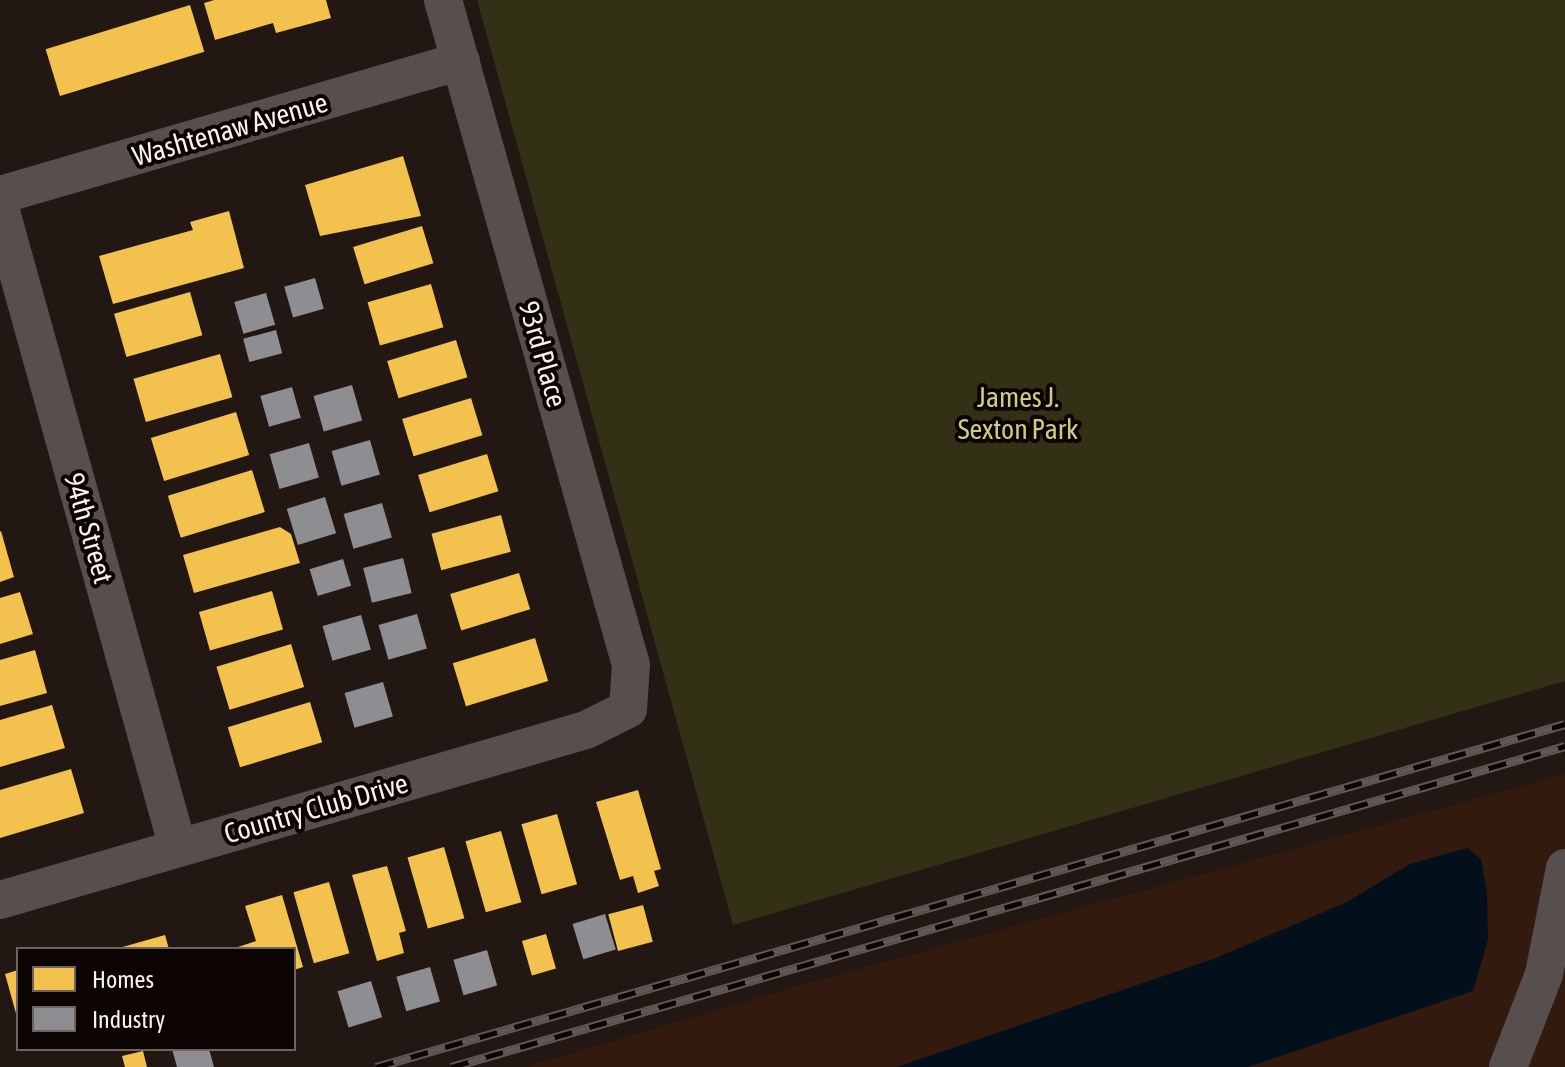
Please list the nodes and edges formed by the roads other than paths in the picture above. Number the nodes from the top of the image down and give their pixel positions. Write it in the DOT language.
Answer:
graph roads {
  1 [pos="443,0"];
  2 [pos="461,61"];
  3 [pos="0,195"];
  4 [pos="0,208"];
  5 [pos="628,709"];
  6 [pos="178,848"];
  7 [pos="1565,868"];
  8 [pos="0,900"];
  9 [pos="1508,1067"];
  1 -- 2 [label="street, 93rd Place"];
  2 -- 3 [label="street, Washtenaw Avenue"];
  2 -- 5 [label="street, 93rd Place"];
  4 -- 6 [label="street, 94th Street"];
  5 -- 6 [label="street, Country Club Drive"];
  6 -- 8 [label="street, Country Club Drive"];
  7 -- 9 [label="street"];
}
